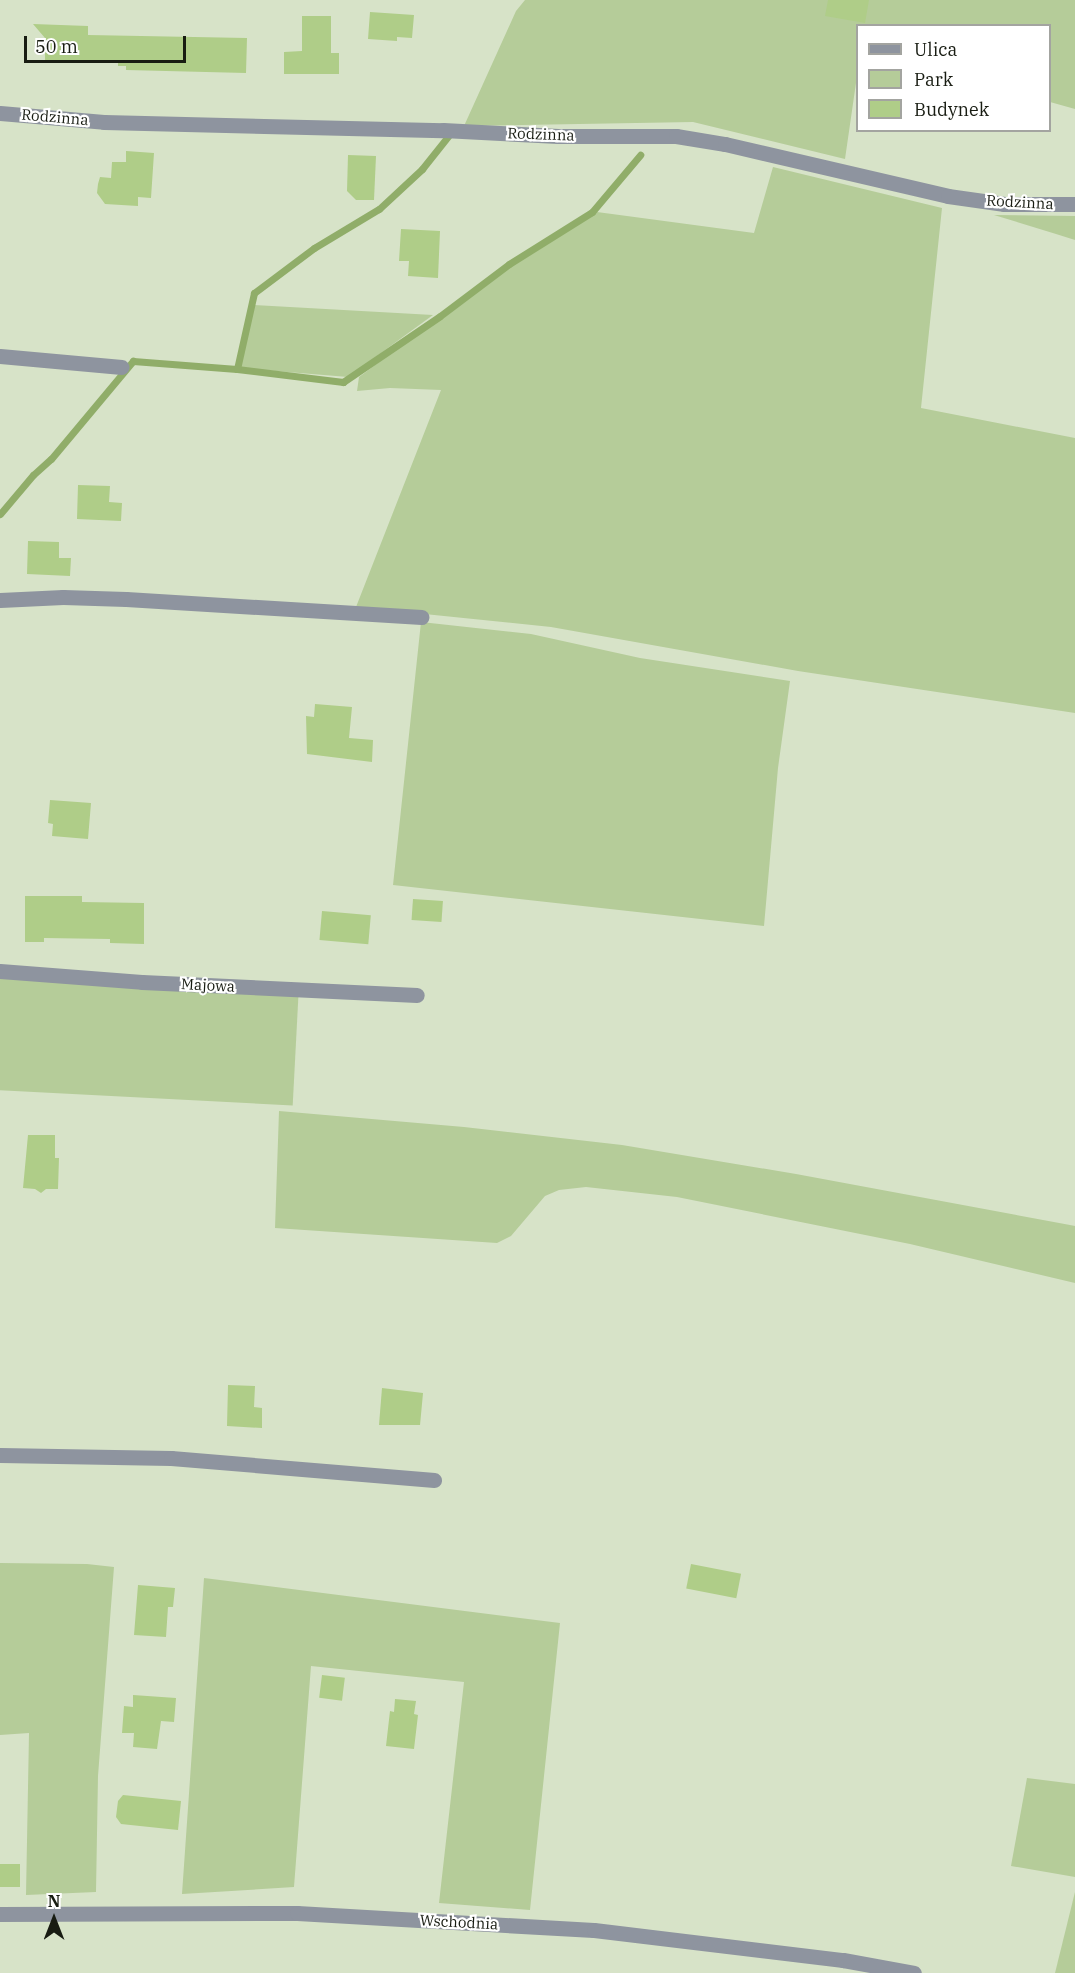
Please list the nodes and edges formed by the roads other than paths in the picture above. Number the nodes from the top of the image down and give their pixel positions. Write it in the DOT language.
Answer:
graph roads {
  1 [pos="0,112"];
  2 [pos="1075,204"];
  3 [pos="0,356"];
  4 [pos="122,367"];
  5 [pos="0,600"];
  6 [pos="421,617"];
  7 [pos="0,971"];
  8 [pos="417,995"];
  9 [pos="0,1455"];
  10 [pos="434,1480"];
  11 [pos="0,1914"];
  12 [pos="914,1973"];
  1 -- 2 [label="street, Rodzinna"];
  3 -- 4 [label="street"];
  5 -- 6 [label="street"];
  7 -- 8 [label="street, Majowa"];
  9 -- 10 [label="street"];
  11 -- 12 [label="street, Wschodnia"];
}
